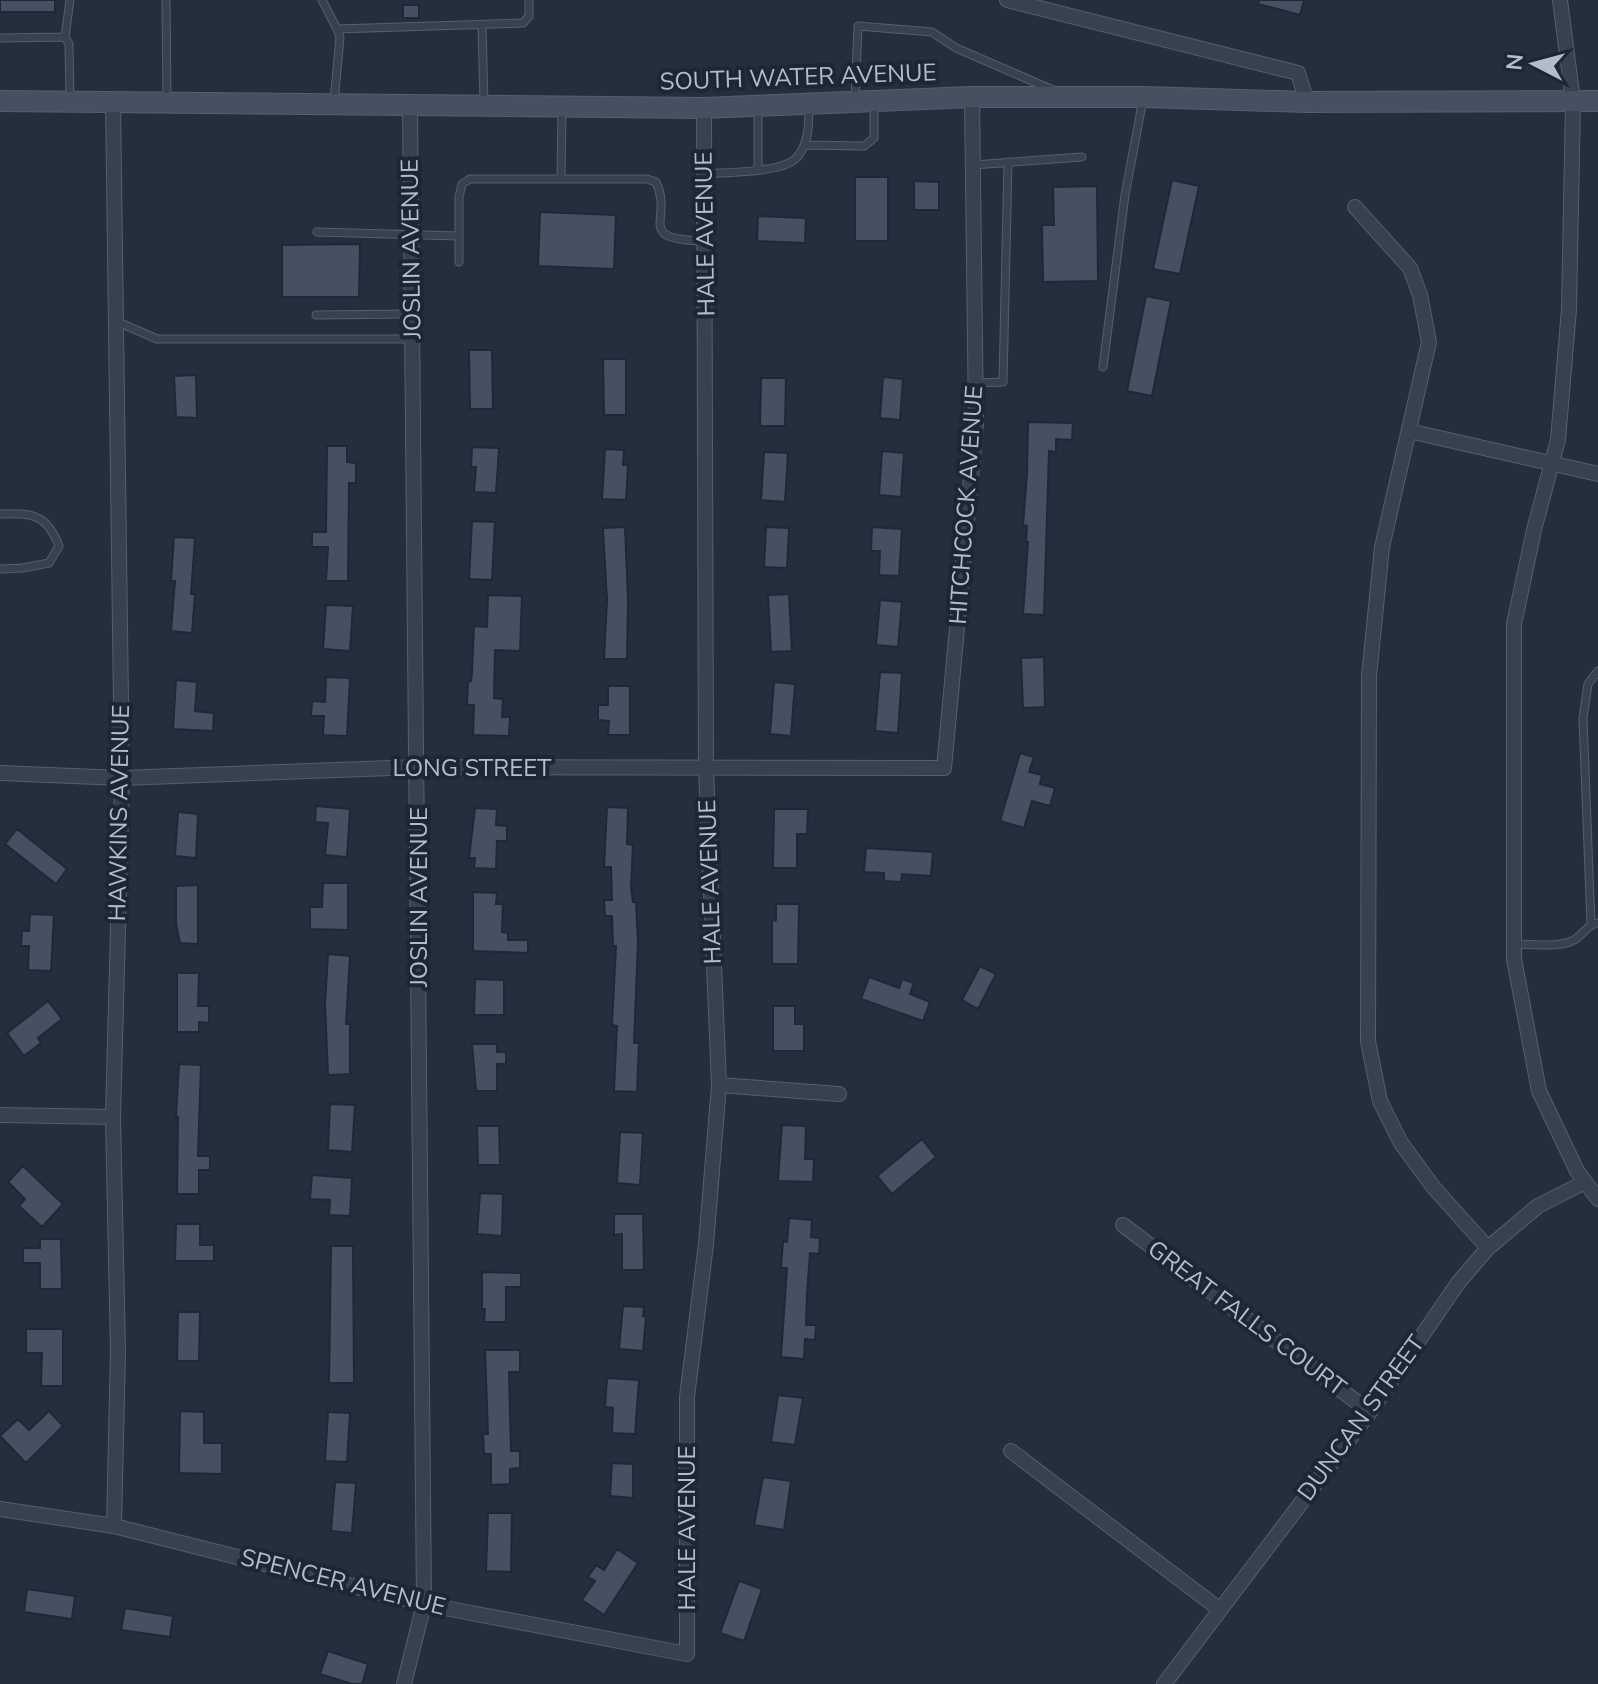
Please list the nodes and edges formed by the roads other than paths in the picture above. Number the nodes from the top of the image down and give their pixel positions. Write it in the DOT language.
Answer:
graph roads {
  1 [pos="70,0"];
  2 [pos="166,0"];
  3 [pos="322,0"];
  4 [pos="529,0"];
  5 [pos="1560,0"];
  6 [pos="1013,1"];
  7 [pos="482,25"];
  8 [pos="337,29"];
  9 [pos="65,37"];
  10 [pos="0,38"];
  11 [pos="972,97"];
  12 [pos="1068,97"];
  13 [pos="1144,97"];
  14 [pos="70,100"];
  15 [pos="113,100"];
  16 [pos="0,101"];
  17 [pos="167,101"];
  18 [pos="1573,101"];
  19 [pos="1598,101"];
  20 [pos="864,102"];
  21 [pos="1307,102"];
  22 [pos="333,104"];
  23 [pos="809,104"];
  24 [pos="758,106"];
  25 [pos="410,107"];
  26 [pos="484,107"];
  27 [pos="562,107"];
  28 [pos="704,108"];
  29 [pos="805,145"];
  30 [pos="1082,157"];
  31 [pos="1008,162"];
  32 [pos="973,165"];
  33 [pos="758,169"];
  34 [pos="704,174"];
  35 [pos="561,179"];
  36 [pos="1355,207"];
  37 [pos="317,232"];
  38 [pos="411,236"];
  39 [pos="459,236"];
  40 [pos="704,241"];
  41 [pos="459,262"];
  42 [pos="412,314"];
  43 [pos="316,315"];
  44 [pos="116,321"];
  45 [pos="412,339"];
  46 [pos="1103,367"];
  47 [pos="976,383"];
  48 [pos="1409,431"];
  49 [pos="1552,464"];
  50 [pos="1598,474"];
  51 [pos="0,514"];
  52 [pos="0,569"];
  53 [pos="1598,671"];
  54 [pos="418,767"];
  55 [pos="944,768"];
  56 [pos="706,769"];
  57 [pos="0,773"];
  58 [pos="122,778"];
  59 [pos="1595,923"];
  60 [pos="1514,944"];
  61 [pos="719,1085"];
  62 [pos="839,1094"];
  63 [pos="0,1115"];
  64 [pos="113,1117"];
  65 [pos="1585,1182"];
  66 [pos="1598,1199"];
  67 [pos="1123,1225"];
  68 [pos="1488,1248"];
  69 [pos="1370,1412"];
  70 [pos="1011,1451"];
  71 [pos="0,1509"];
  72 [pos="114,1526"];
  73 [pos="424,1604"];
  74 [pos="1219,1609"];
  75 [pos="687,1654"];
  76 [pos="404,1684"];
  77 [pos="1164,1684"];
  1 -- 9 [label="lane"];
  2 -- 17 [label="lane"];
  3 -- 8 [label="lane"];
  4 -- 7 [label="lane"];
  5 -- 18 [label="street"];
  6 -- 21 [label="street"];
  7 -- 8 [label="lane"];
  7 -- 26 [label="lane"];
  8 -- 22 [label="lane"];
  9 -- 10 [label="lane"];
  9 -- 14 [label="lane"];
  11 -- 12 [label="main road, SOUTH WATER AVENUE"];
  11 -- 20 [label="main road, SOUTH WATER AVENUE"];
  11 -- 32 [label="street, HITCHCOCK AVENUE"];
  12 -- 13 [label="main road, SOUTH WATER AVENUE"];
  12 -- 20 [label="lane"];
  13 -- 21 [label="main road, SOUTH WATER AVENUE"];
  13 -- 46 [label="lane"];
  14 -- 15 [label="main road, SOUTH WATER AVENUE"];
  14 -- 16 [label="main road, SOUTH WATER AVENUE"];
  15 -- 17 [label="main road, SOUTH WATER AVENUE"];
  15 -- 44 [label="street, HAWKINS AVENUE"];
  17 -- 22 [label="main road, SOUTH WATER AVENUE"];
  18 -- 19 [label="main road, SOUTH WATER AVENUE"];
  18 -- 21 [label="main road, SOUTH WATER AVENUE"];
  18 -- 49 [label="street"];
  20 -- 23 [label="main road, SOUTH WATER AVENUE"];
  20 -- 29 [label="lane"];
  22 -- 25 [label="main road, SOUTH WATER AVENUE"];
  23 -- 24 [label="main road, SOUTH WATER AVENUE"];
  23 -- 29 [label="lane"];
  24 -- 28 [label="main road, SOUTH WATER AVENUE"];
  24 -- 33 [label="lane"];
  25 -- 26 [label="main road, SOUTH WATER AVENUE"];
  25 -- 38 [label="street, JOSLIN AVENUE"];
  26 -- 27 [label="main road, SOUTH WATER AVENUE"];
  27 -- 28 [label="main road, SOUTH WATER AVENUE"];
  27 -- 35 [label="lane"];
  28 -- 34 [label="street, HALE AVENUE"];
  29 -- 33 [label="lane"];
  30 -- 31 [label="lane"];
  31 -- 32 [label="lane"];
  31 -- 47 [label="lane"];
  32 -- 47 [label="street, HITCHCOCK AVENUE"];
  33 -- 34 [label="lane"];
  34 -- 40 [label="street, HALE AVENUE"];
  35 -- 39 [label="lane"];
  35 -- 40 [label="lane"];
  36 -- 48 [label="street"];
  37 -- 38 [label="lane"];
  38 -- 39 [label="lane"];
  38 -- 42 [label="street, JOSLIN AVENUE"];
  39 -- 41 [label="lane"];
  40 -- 56 [label="street, HALE AVENUE"];
  42 -- 43 [label="lane"];
  42 -- 45 [label="street, JOSLIN AVENUE"];
  44 -- 45 [label="lane"];
  44 -- 58 [label="street, HAWKINS AVENUE"];
  45 -- 54 [label="street, JOSLIN AVENUE"];
  47 -- 55 [label="street, HITCHCOCK AVENUE"];
  48 -- 49 [label="street"];
  48 -- 68 [label="street"];
  49 -- 50 [label="street"];
  49 -- 60 [label="street"];
  51 -- 52 [label="lane"];
  53 -- 59 [label="lane"];
  54 -- 56 [label="street, LONG STREET"];
  54 -- 58 [label="street, LONG STREET"];
  54 -- 73 [label="street, JOSLIN AVENUE"];
  55 -- 56 [label="street, LONG STREET"];
  56 -- 61 [label="street, HALE AVENUE"];
  57 -- 58 [label="street, LONG STREET"];
  58 -- 64 [label="street, HAWKINS AVENUE"];
  59 -- 60 [label="lane"];
  60 -- 65 [label="street"];
  61 -- 62 [label="street"];
  61 -- 75 [label="street, HALE AVENUE"];
  63 -- 64 [label="street"];
  64 -- 72 [label="street, HAWKINS AVENUE"];
  65 -- 66 [label="street"];
  65 -- 68 [label="street, DUNCAN STREET"];
  67 -- 69 [label="street, GREAT FALLS COURT"];
  68 -- 69 [label="street, DUNCAN STREET"];
  69 -- 74 [label="street, DUNCAN STREET"];
  70 -- 74 [label="street"];
  71 -- 72 [label="street, SPENCER AVENUE"];
  72 -- 73 [label="street, SPENCER AVENUE"];
  73 -- 75 [label="street, SPENCER AVENUE"];
  73 -- 76 [label="street, JOSLIN AVENUE"];
  74 -- 77 [label="street, DUNCAN STREET"];
}
